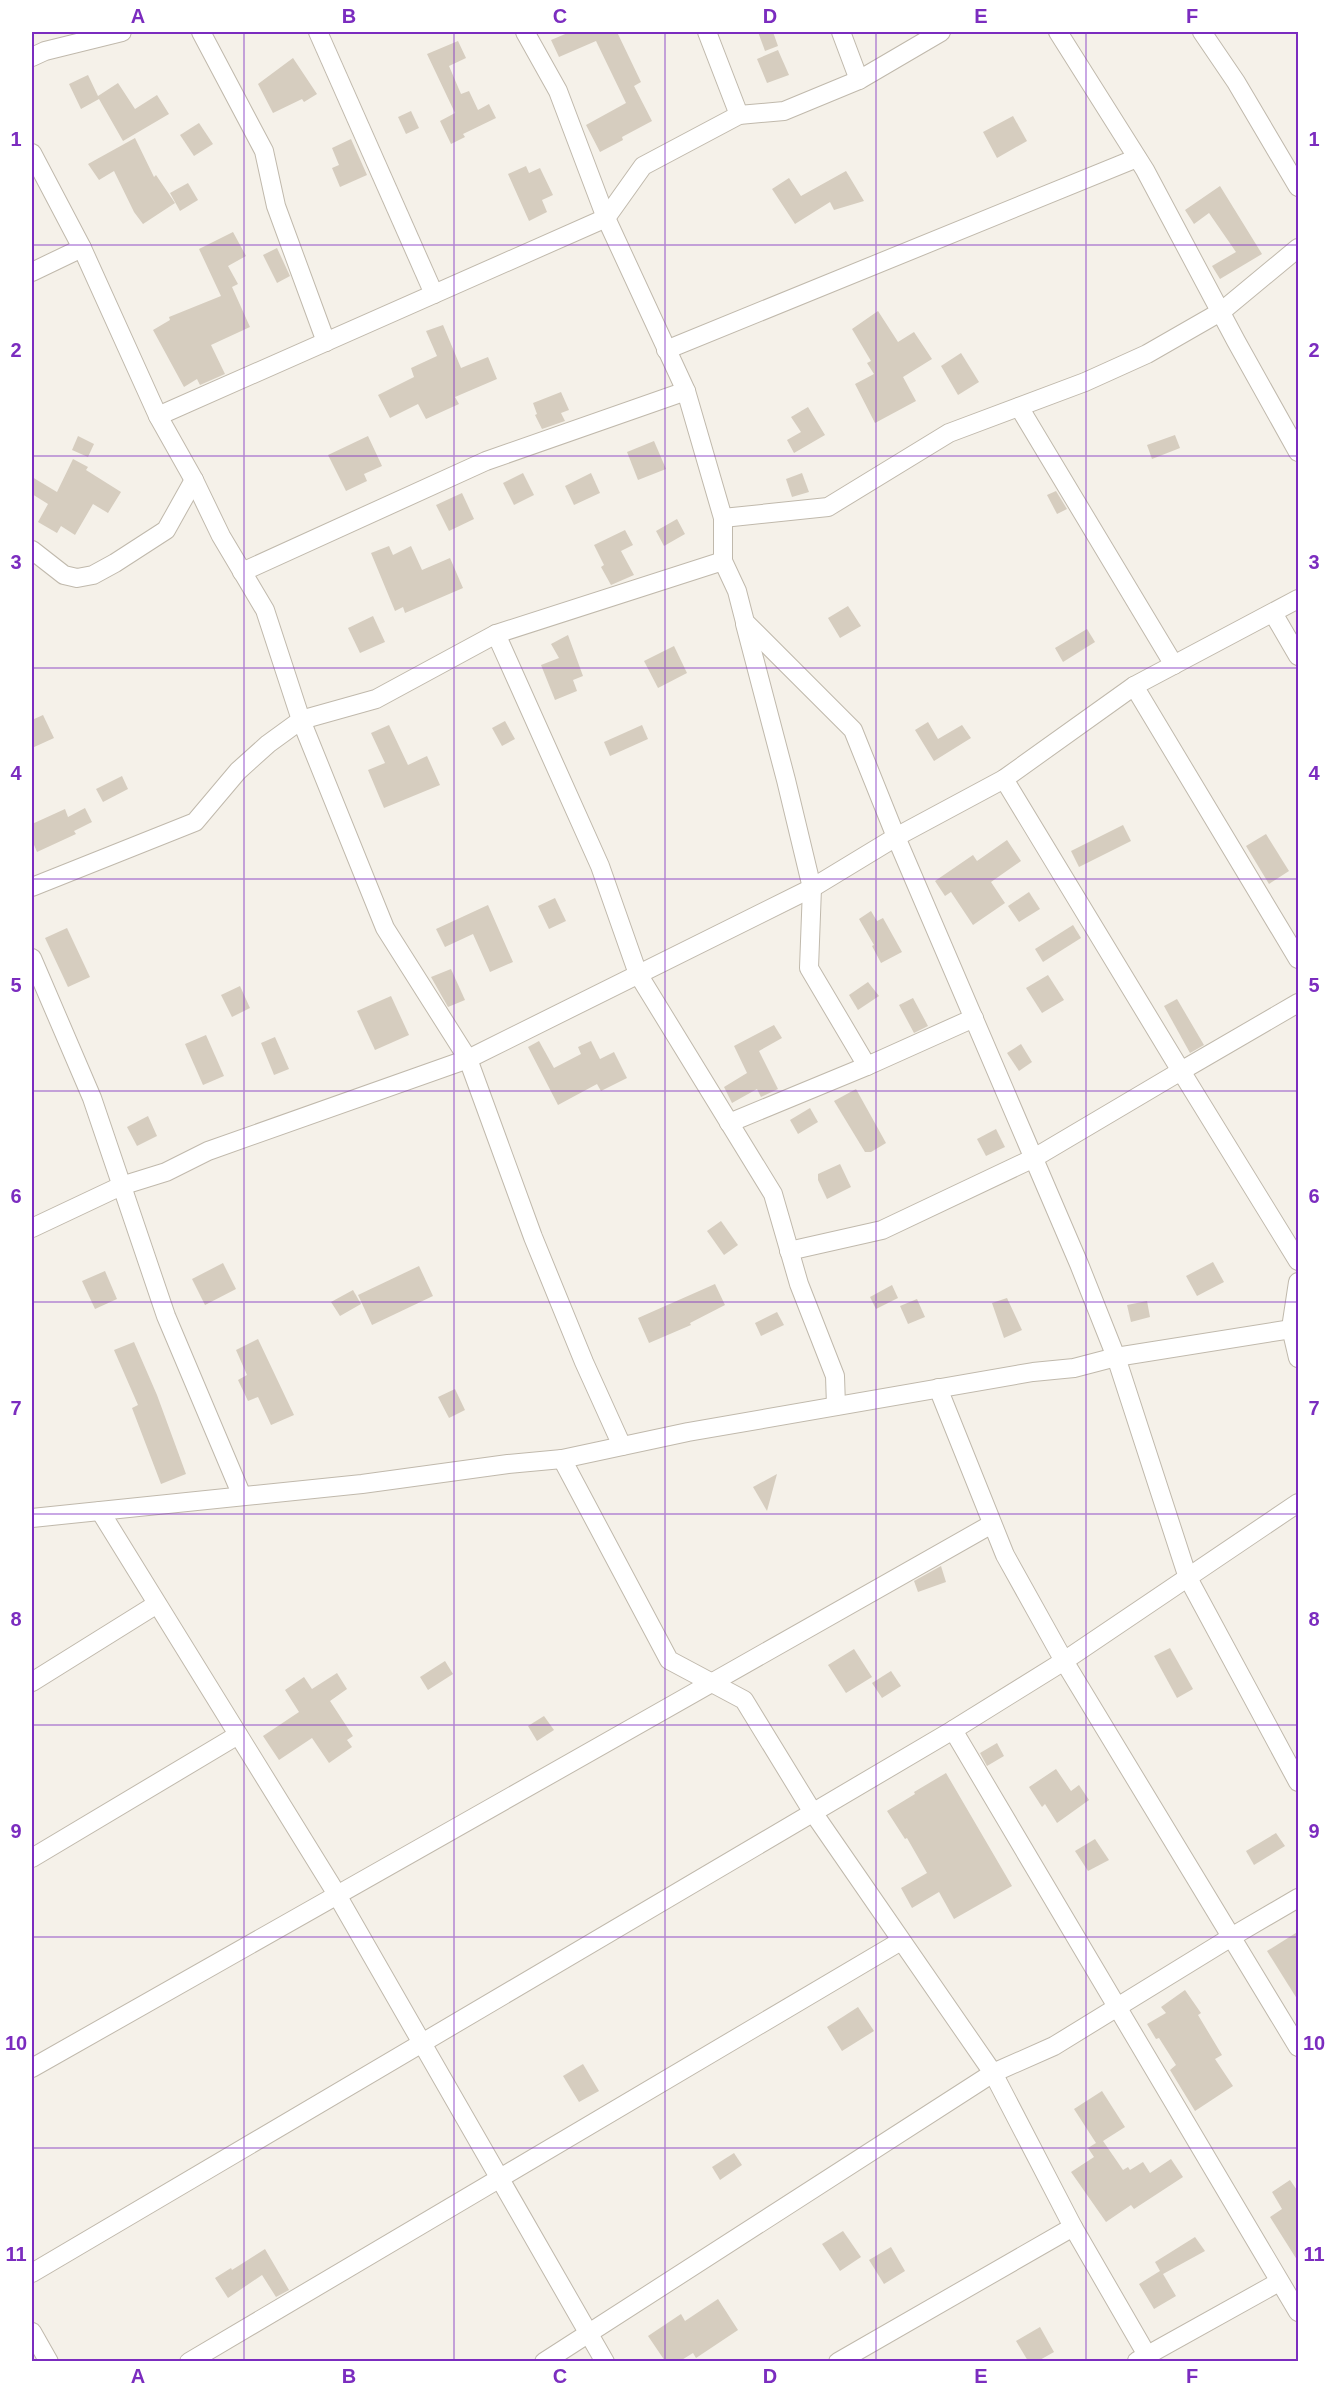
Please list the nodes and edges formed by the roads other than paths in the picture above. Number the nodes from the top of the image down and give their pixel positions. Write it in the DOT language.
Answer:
graph roads {
  1 [pos="123,32"];
  2 [pos="201,32"];
  3 [pos="318,32"];
  4 [pos="525,32"];
  5 [pos="707,32"];
  6 [pos="841,32"];
  7 [pos="941,32"];
  8 [pos="1058,32"];
  9 [pos="1202,32"];
  10 [pos="32,57"];
  11 [pos="859,80"];
  12 [pos="739,115"];
  13 [pos="32,153"];
  14 [pos="1137,158"];
  15 [pos="1299,187"];
  16 [pos="606,218"];
  17 [pos="82,248"];
  18 [pos="1299,248"];
  19 [pos="32,272"];
  20 [pos="434,294"];
  21 [pos="1222,311"];
  22 [pos="326,342"];
  23 [pos="666,350"];
  24 [pos="686,392"];
  25 [pos="1019,407"];
  26 [pos="158,416"];
  27 [pos="1299,452"];
  28 [pos="194,480"];
  29 [pos="723,518"];
  30 [pos="32,550"];
  31 [pos="723,561"];
  32 [pos="242,572"];
  33 [pos="1299,599"];
  34 [pos="1274,613"];
  35 [pos="745,622"];
  36 [pos="496,634"];
  37 [pos="1299,656"];
  38 [pos="1174,665"];
  39 [pos="1134,686"];
  40 [pos="301,720"];
  41 [pos="1004,779"];
  42 [pos="896,837"];
  43 [pos="32,887"];
  44 [pos="812,888"];
  45 [pos="32,958"];
  46 [pos="1299,959"];
  47 [pos="638,974"];
  48 [pos="1299,1003"];
  49 [pos="974,1018"];
  50 [pos="468,1059"];
  51 [pos="867,1066"];
  52 [pos="1181,1071"];
  53 [pos="729,1123"];
  54 [pos="1034,1158"];
  55 [pos="121,1186"];
  56 [pos="32,1228"];
  57 [pos="789,1251"];
  58 [pos="1299,1261"];
  59 [pos="1299,1282"];
  60 [pos="1295,1328"];
  61 [pos="1116,1357"];
  62 [pos="1299,1358"];
  63 [pos="938,1388"];
  64 [pos="836,1406"];
  65 [pos="622,1446"];
  66 [pos="562,1459"];
  67 [pos="242,1496"];
  68 [pos="1299,1503"];
  69 [pos="100,1511"];
  70 [pos="32,1518"];
  71 [pos="992,1524"];
  72 [pos="1188,1578"];
  73 [pos="157,1604"];
  74 [pos="1064,1661"];
  75 [pos="32,1682"];
  76 [pos="710,1682"];
  77 [pos="952,1730"];
  78 [pos="238,1734"];
  79 [pos="1299,1782"];
  80 [pos="812,1811"];
  81 [pos="32,1858"];
  82 [pos="336,1894"];
  83 [pos="1299,1898"];
  84 [pos="1233,1936"];
  85 [pos="901,1941"];
  86 [pos="1118,2007"];
  87 [pos="421,2042"];
  88 [pos="1299,2047"];
  89 [pos="32,2068"];
  90 [pos="993,2073"];
  91 [pos="500,2178"];
  92 [pos="1073,2227"];
  93 [pos="32,2273"];
  94 [pos="1279,2282"];
  95 [pos="1299,2312"];
  96 [pos="32,2332"];
  97 [pos="590,2334"];
  98 [pos="1145,2359"];
  99 [pos="50,2361"];
  100 [pos="189,2361"];
  101 [pos="544,2361"];
  102 [pos="605,2361"];
  103 [pos="838,2361"];
  1 -- 10 [label="street"];
  2 -- 22 [label="street"];
  3 -- 20 [label="street"];
  4 -- 16 [label="street"];
  5 -- 12 [label="street"];
  6 -- 11 [label="street"];
  7 -- 11 [label="street"];
  8 -- 14 [label="street"];
  9 -- 15 [label="street"];
  11 -- 12 [label="street"];
  12 -- 16 [label="street"];
  13 -- 17 [label="street"];
  14 -- 21 [label="street"];
  14 -- 23 [label="street"];
  16 -- 20 [label="street"];
  16 -- 23 [label="street"];
  17 -- 19 [label="street"];
  17 -- 26 [label="street"];
  18 -- 21 [label="street"];
  20 -- 22 [label="street"];
  21 -- 25 [label="street"];
  21 -- 27 [label="street"];
  22 -- 26 [label="street"];
  23 -- 24 [label="street"];
  24 -- 29 [label="street"];
  24 -- 32 [label="street"];
  25 -- 29 [label="street"];
  25 -- 38 [label="street"];
  26 -- 28 [label="street"];
  28 -- 30 [label="street"];
  28 -- 32 [label="street"];
  29 -- 31 [label="street"];
  31 -- 35 [label="street"];
  31 -- 36 [label="street"];
  32 -- 40 [label="street"];
  33 -- 34 [label="street"];
  34 -- 37 [label="street"];
  34 -- 38 [label="street"];
  35 -- 42 [label="street"];
  35 -- 44 [label="street"];
  36 -- 40 [label="street"];
  36 -- 47 [label="street"];
  38 -- 39 [label="street"];
  39 -- 41 [label="street"];
  39 -- 46 [label="street"];
  40 -- 43 [label="street"];
  40 -- 50 [label="street"];
  41 -- 42 [label="street"];
  41 -- 52 [label="street"];
  42 -- 44 [label="street"];
  42 -- 49 [label="street"];
  44 -- 47 [label="street"];
  44 -- 51 [label="street"];
  45 -- 55 [label="street"];
  47 -- 50 [label="street"];
  47 -- 53 [label="street"];
  48 -- 52 [label="street"];
  49 -- 51 [label="street"];
  49 -- 54 [label="street"];
  50 -- 55 [label="street"];
  50 -- 65 [label="street"];
  51 -- 53 [label="street"];
  52 -- 54 [label="street"];
  52 -- 58 [label="street"];
  53 -- 57 [label="street"];
  54 -- 57 [label="street"];
  54 -- 61 [label="street"];
  55 -- 56 [label="street"];
  55 -- 67 [label="street"];
  57 -- 64 [label="street"];
  59 -- 60 [label="street"];
  60 -- 61 [label="street"];
  60 -- 62 [label="street"];
  61 -- 63 [label="street"];
  61 -- 72 [label="street"];
  63 -- 64 [label="street"];
  63 -- 71 [label="street"];
  64 -- 65 [label="street"];
  65 -- 66 [label="street"];
  66 -- 67 [label="street"];
  66 -- 76 [label="street"];
  67 -- 69 [label="street"];
  68 -- 72 [label="street"];
  69 -- 70 [label="street"];
  69 -- 73 [label="street"];
  71 -- 74 [label="street"];
  71 -- 76 [label="street"];
  72 -- 74 [label="street"];
  72 -- 79 [label="street"];
  73 -- 75 [label="street"];
  73 -- 78 [label="street"];
  74 -- 77 [label="street"];
  74 -- 84 [label="street"];
  76 -- 80 [label="street"];
  76 -- 82 [label="street"];
  77 -- 80 [label="street"];
  77 -- 86 [label="street"];
  78 -- 81 [label="street"];
  78 -- 82 [label="street"];
  80 -- 85 [label="street"];
  80 -- 87 [label="street"];
  82 -- 87 [label="street"];
  82 -- 89 [label="street"];
  83 -- 84 [label="street"];
  84 -- 86 [label="street"];
  84 -- 88 [label="street"];
  85 -- 90 [label="street"];
  85 -- 91 [label="street"];
  86 -- 90 [label="street"];
  86 -- 94 [label="street"];
  87 -- 91 [label="street"];
  87 -- 93 [label="street"];
  90 -- 92 [label="street"];
  90 -- 97 [label="street"];
  91 -- 97 [label="street"];
  91 -- 100 [label="street"];
  92 -- 98 [label="street"];
  92 -- 103 [label="street"];
  94 -- 95 [label="street"];
  94 -- 98 [label="street"];
  96 -- 99 [label="street"];
  97 -- 101 [label="street"];
  97 -- 102 [label="street"];
}
